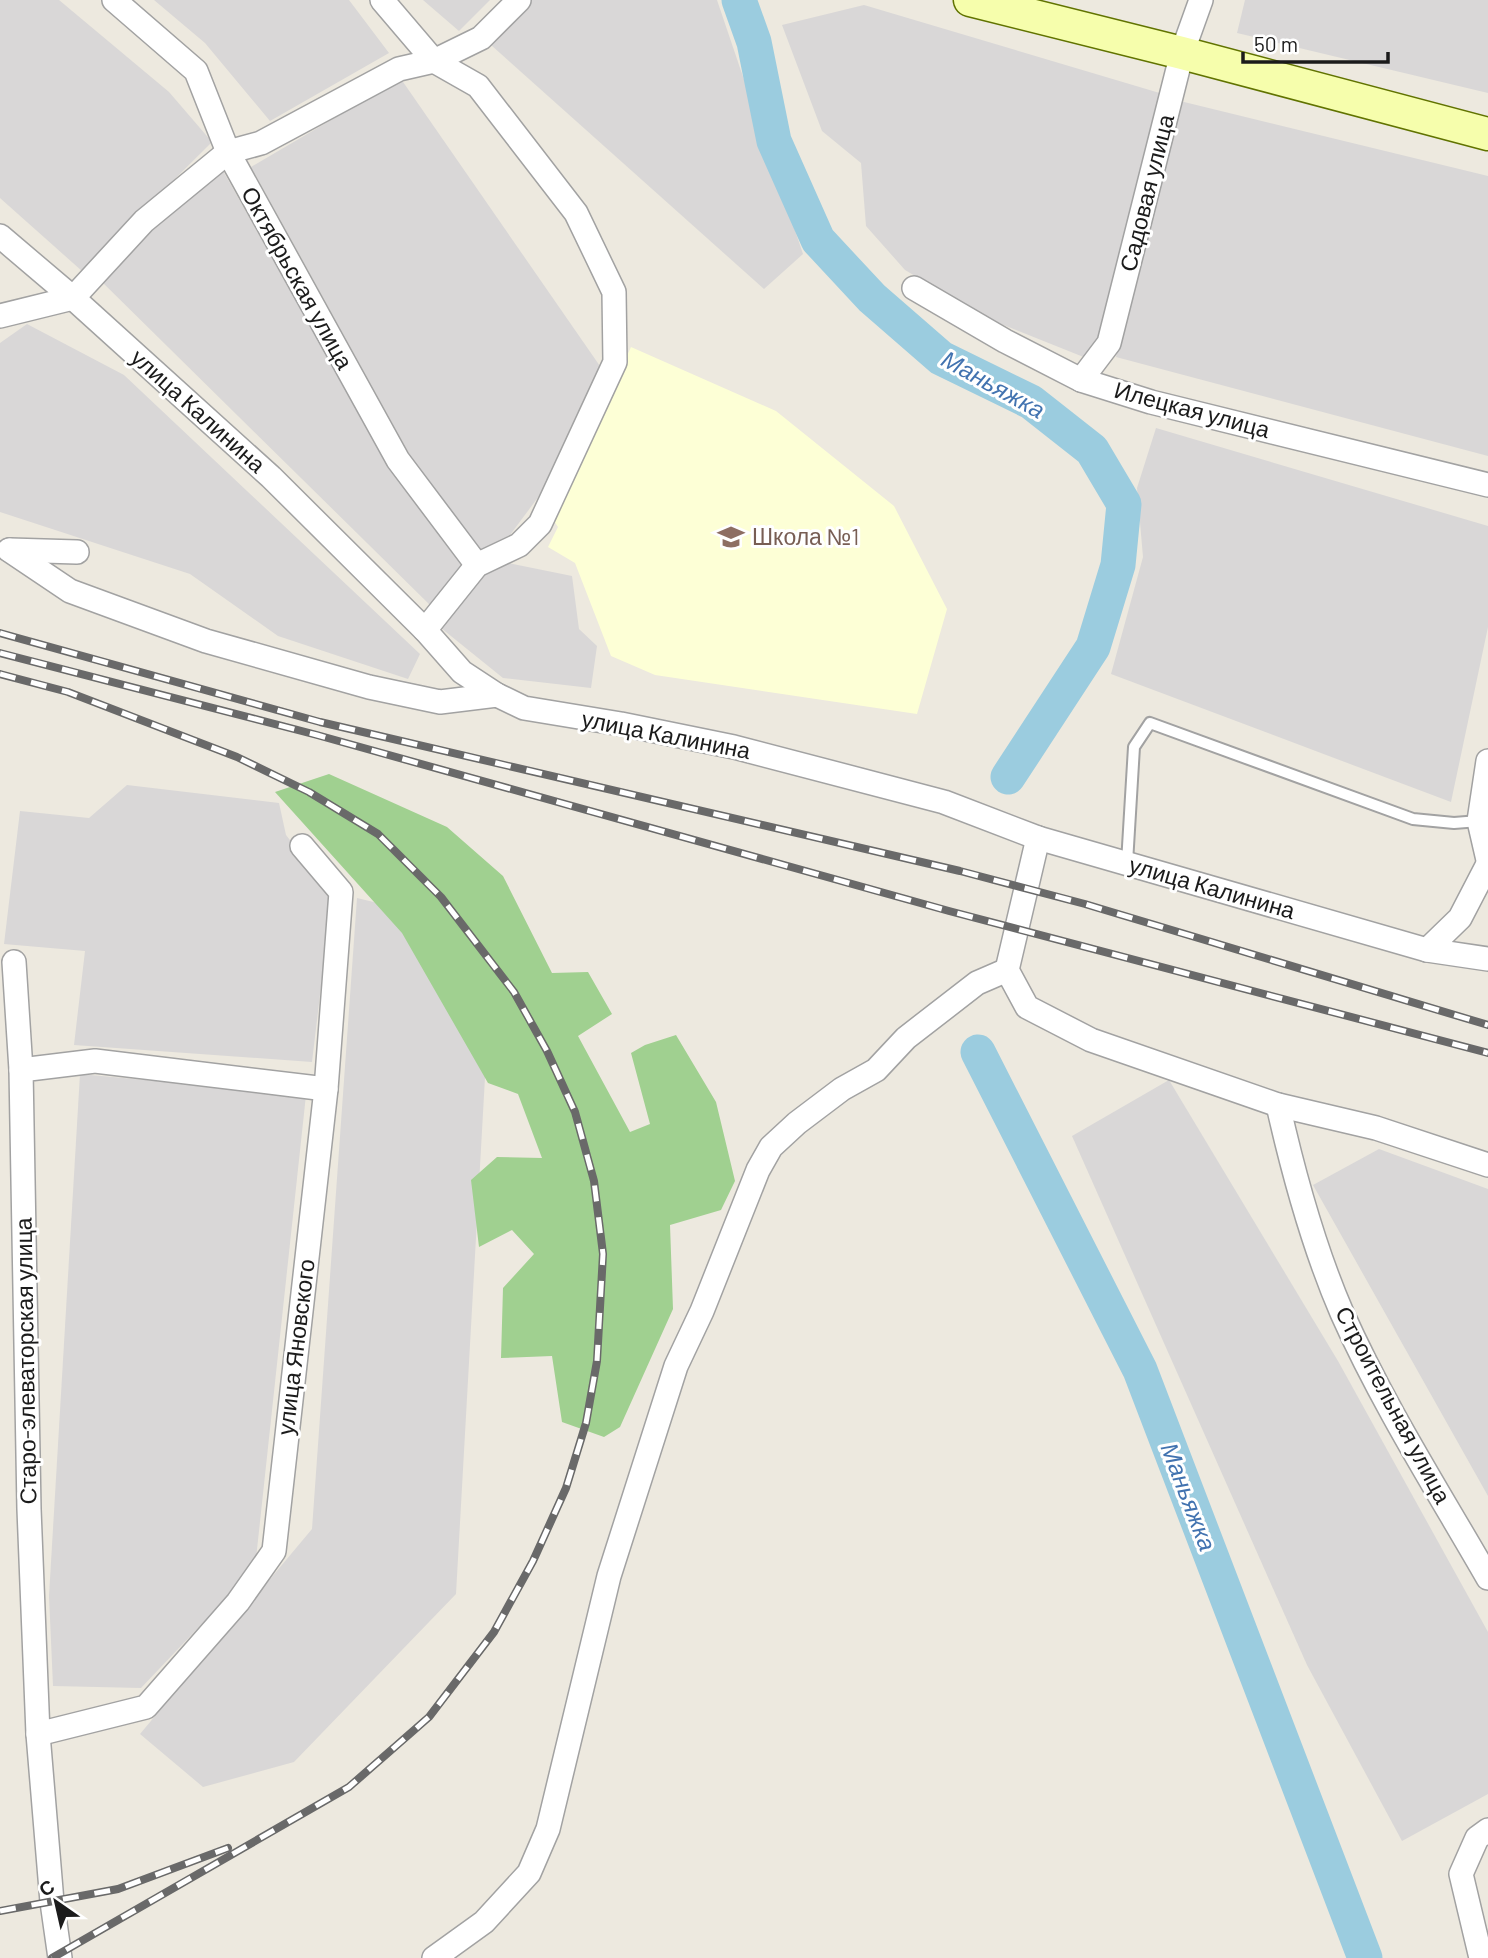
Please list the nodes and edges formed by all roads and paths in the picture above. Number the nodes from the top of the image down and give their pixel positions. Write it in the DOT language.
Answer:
graph roads {
  1 [pos="114,0"];
  2 [pos="382,0"];
  3 [pos="519,0"];
  4 [pos="970,0"];
  5 [pos="1201,0"];
  6 [pos="1182,53"];
  7 [pos="434,61"];
  8 [pos="1488,134"];
  9 [pos="228,152"];
  10 [pos="0,236"];
  11 [pos="914,288"];
  12 [pos="73,298"];
  13 [pos="0,316"];
  14 [pos="1082,380"];
  15 [pos="1488,485"];
  16 [pos="5,549"];
  17 [pos="77,552"];
  18 [pos="477,565"];
  19 [pos="425,630"];
  20 [pos="498,695"];
  21 [pos="1488,761"];
  22 [pos="1479,821"];
  23 [pos="1038,838"];
  24 [pos="302,846"];
  25 [pos="1488,862"];
  26 [pos="1127,863"];
  27 [pos="1427,950"];
  28 [pos="1488,959"];
  29 [pos="14,962"];
  30 [pos="1007,970"];
  31 [pos="21,1070"];
  32 [pos="326,1089"];
  33 [pos="1279,1105"];
  34 [pos="1488,1165"];
  35 [pos="1488,1578"];
  36 [pos="38,1734"];
  37 [pos="1488,1830"];
  38 [pos="60,1958"];
  39 [pos="434,1958"];
  40 [pos="1481,1958"];
  1 -- 9 [label="street, Октябрьская улица"];
  2 -- 7 [label="street"];
  3 -- 7 [label="street"];
  4 -- 6 [label="street"];
  5 -- 6 [label="street, Садовая улица"];
  6 -- 8 [label="street"];
  6 -- 14 [label="street, Садовая улица"];
  7 -- 9 [label="street"];
  7 -- 18 [label="street"];
  9 -- 12 [label="street"];
  9 -- 18 [label="street, Октябрьская улица"];
  10 -- 12 [label="street, улица Калинина"];
  11 -- 14 [label="street, Илецкая улица"];
  12 -- 13 [label="street"];
  12 -- 19 [label="street, улица Калинина"];
  14 -- 15 [label="street, Илецкая улица"];
  16 -- 17 [label="street"];
  16 -- 20 [label="street"];
  18 -- 19 [label="street"];
  19 -- 20 [label="street, улица Калинина"];
  20 -- 23 [label="street, улица Калинина"];
  21 -- 22 [label="street"];
  22 -- 25 [label="street"];
  22 -- 26 [label="lane"];
  23 -- 26 [label="street, улица Калинина"];
  23 -- 30 [label="street"];
  24 -- 32 [label="street, улица Яновского"];
  25 -- 27 [label="street"];
  26 -- 27 [label="street, улица Калинина"];
  27 -- 28 [label="street, улица Калинина"];
  29 -- 31 [label="street, Старо-элеваторская улица"];
  30 -- 33 [label="street"];
  30 -- 39 [label="street"];
  31 -- 32 [label="street"];
  31 -- 36 [label="street, Старо-элеваторская улица"];
  32 -- 36 [label="street, улица Яновского"];
  33 -- 34 [label="street"];
  33 -- 35 [label="street, Строительная улица"];
  36 -- 38 [label="street, Старо-элеваторская улица"];
  37 -- 40 [label="street"];
}
